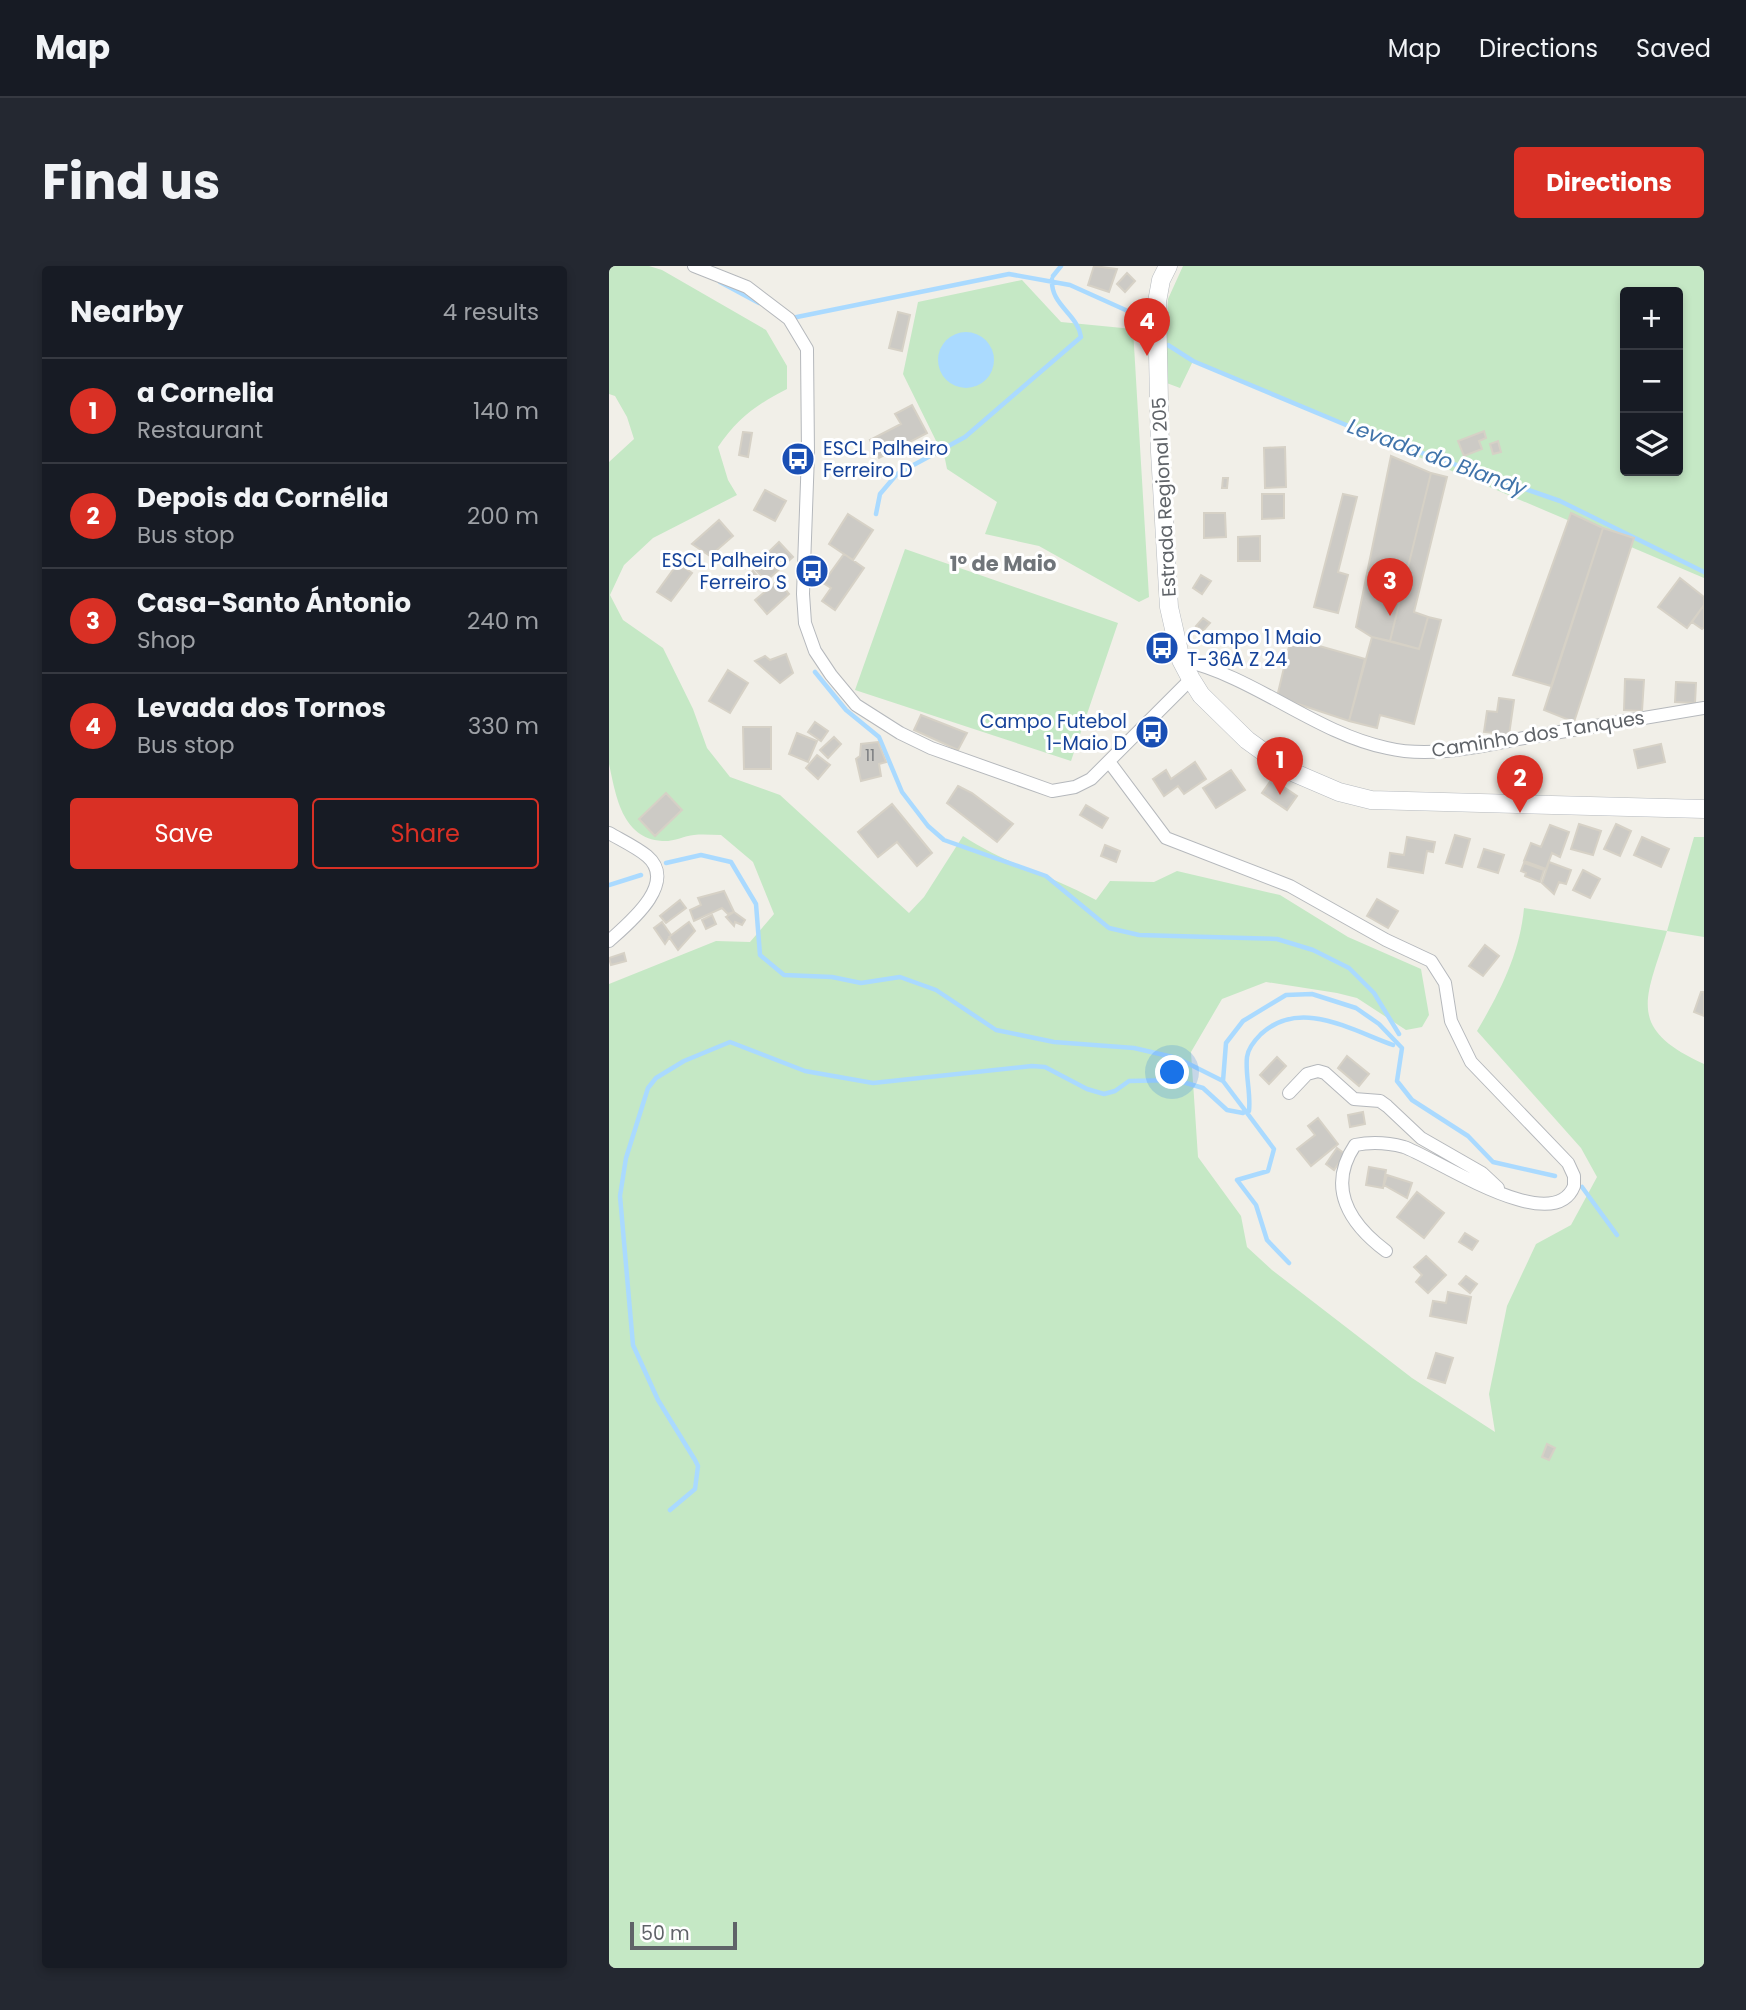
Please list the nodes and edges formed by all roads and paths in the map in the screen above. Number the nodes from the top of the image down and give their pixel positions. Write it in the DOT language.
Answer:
graph roads {
  1 [pos="694,266"];
  2 [pos="1168,266"];
  3 [pos="1181,660"];
  4 [pos="1191,679"];
  5 [pos="1704,708"];
  6 [pos="1110,763"];
  7 [pos="1704,809"];
  8 [pos="609,833"];
  9 [pos="609,941"];
  10 [pos="1289,1093"];
  11 [pos="1500,1191"];
  12 [pos="1386,1251"];
  1 -- 6 [label="street"];
  2 -- 3 [label="main road, Estrada Regional 205"];
  3 -- 4 [label="main road, Estrada Regional 205"];
  3 -- 5 [label="street, Caminho dos Tanques"];
  4 -- 6 [label="street"];
  4 -- 7 [label="main road, Estrada Regional 205"];
  6 -- 11 [label="street"];
  8 -- 9 [label="street"];
  10 -- 11 [label="street"];
  11 -- 12 [label="street"];
}
